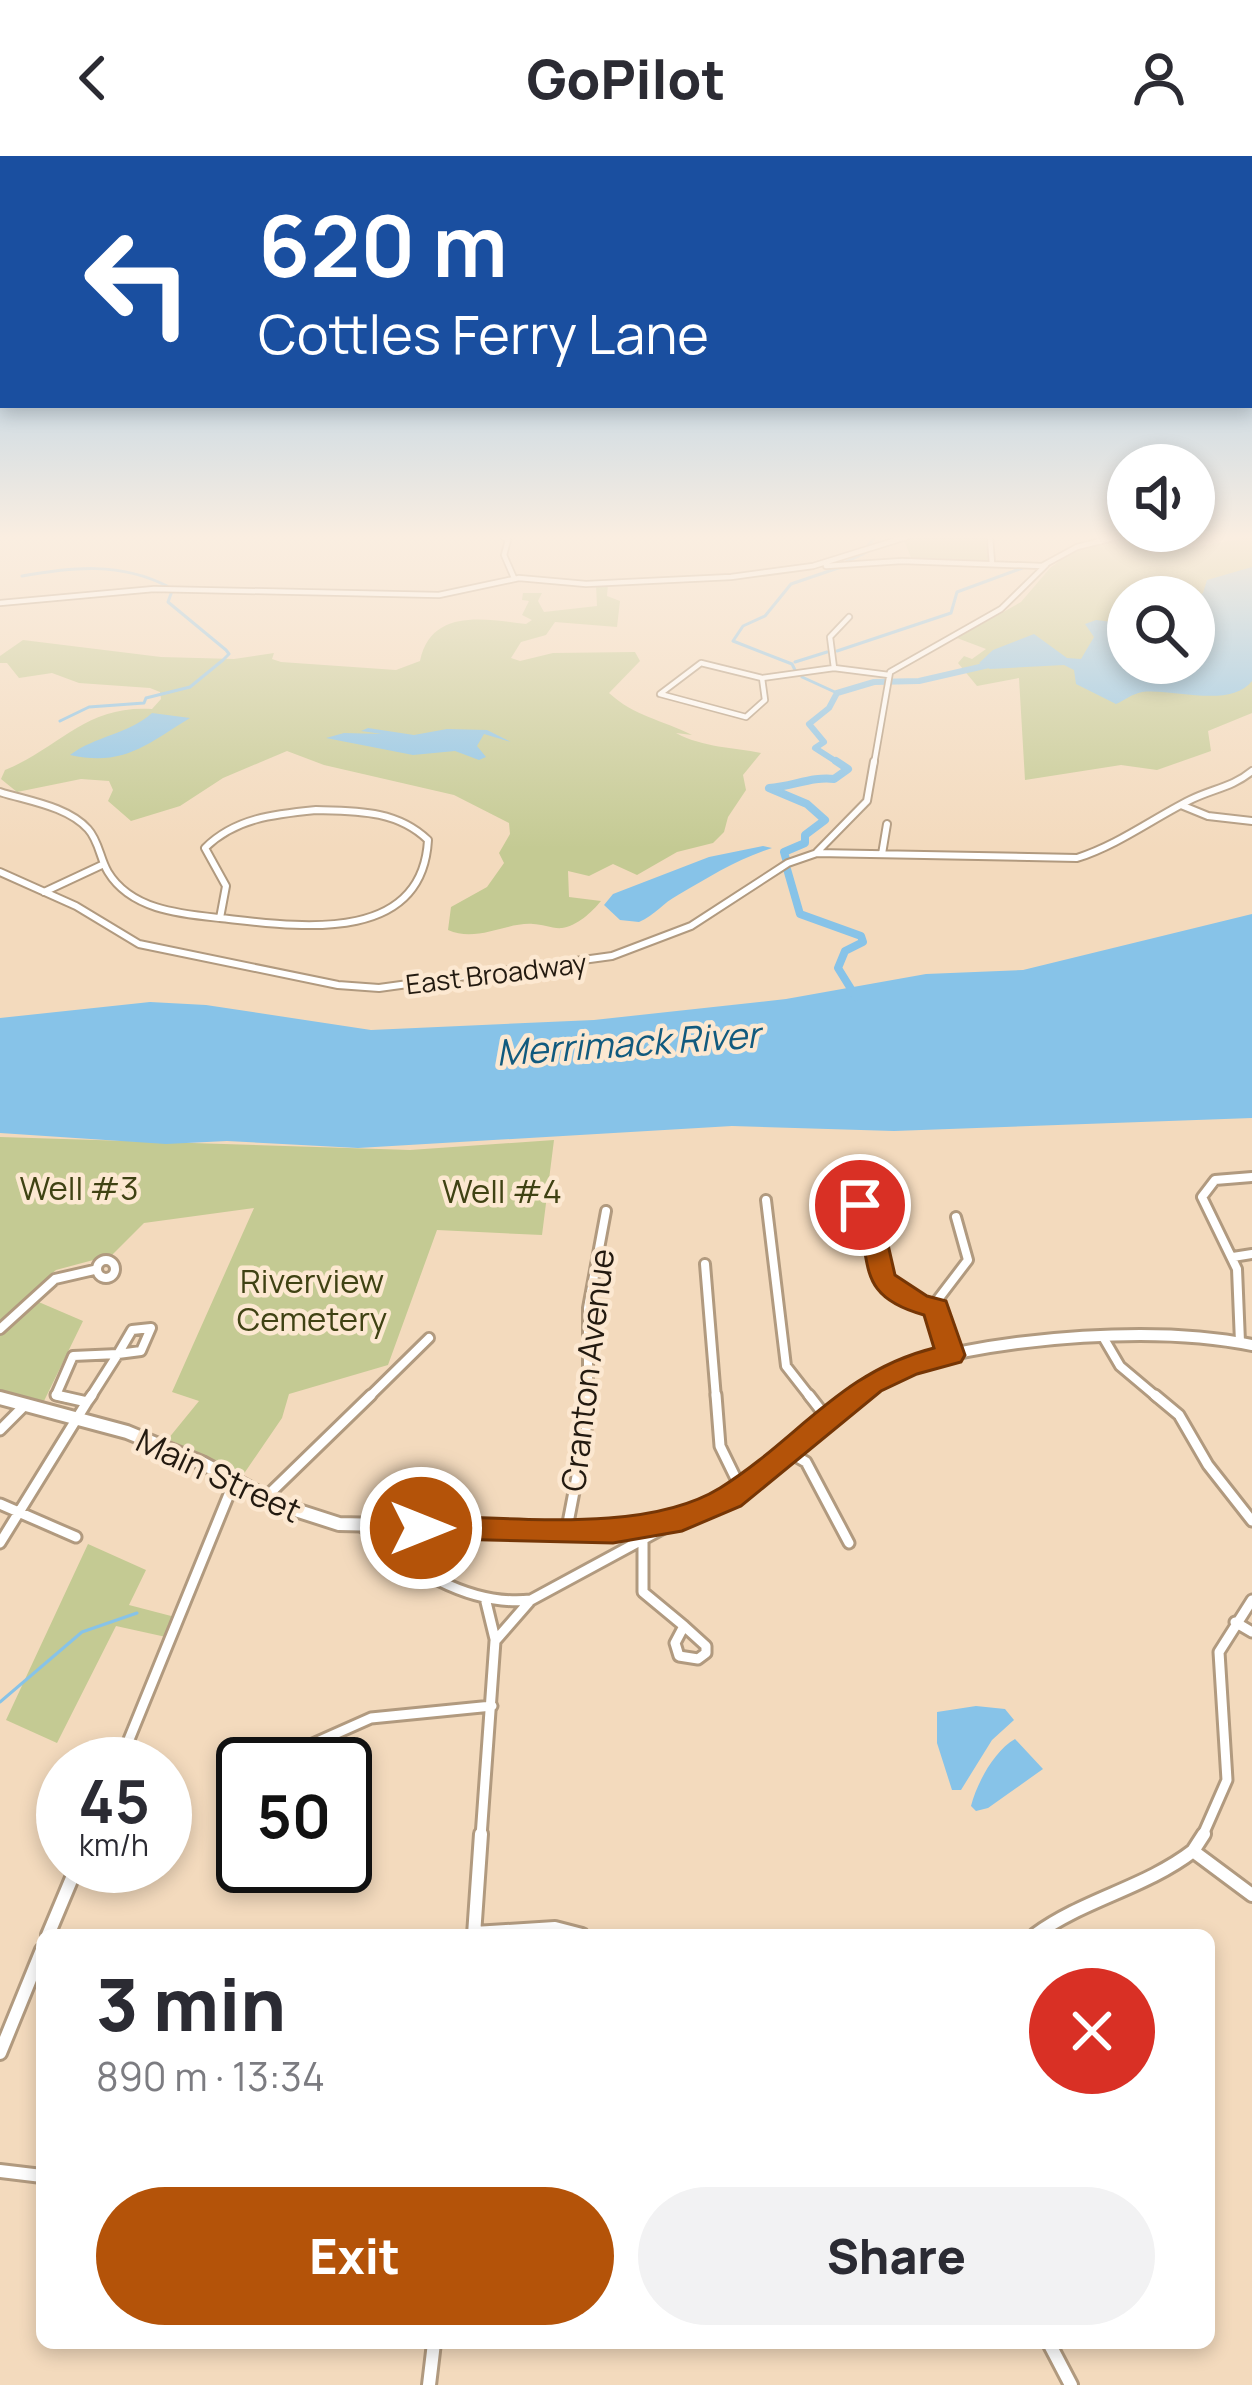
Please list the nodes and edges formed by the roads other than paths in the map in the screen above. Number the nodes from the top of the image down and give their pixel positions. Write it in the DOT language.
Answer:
graph roads {
  1 [pos="832,641"];
  2 [pos="950,641"];
  3 [pos="834,668"];
  4 [pos="763,677"];
  5 [pos="889,680"];
  6 [pos="1252,771"];
  7 [pos="0,792"];
  8 [pos="1180,804"];
  9 [pos="1252,821"];
  10 [pos="887,824"];
  11 [pos="817,853"];
  12 [pos="882,854"];
  13 [pos="104,864"];
  14 [pos="0,872"];
  15 [pos="44,892"];
  16 [pos="220,919"];
  17 [pos="1252,1177"];
  18 [pos="766,1200"];
  19 [pos="606,1211"];
  20 [pos="956,1216"];
  21 [pos="866,1221"];
  22 [pos="1252,1254"];
  23 [pos="1233,1257"];
  24 [pos="705,1264"];
  25 [pos="94,1270"];
  26 [pos="936,1308"];
  27 [pos="0,1328"];
  28 [pos="1103,1336"];
  29 [pos="429,1338"];
  30 [pos="1246,1343"];
  31 [pos="950,1355"];
  32 [pos="116,1357"];
  33 [pos="0,1397"];
  34 [pos="89,1402"];
  35 [pos="26,1404"];
  36 [pos="78,1416"];
  37 [pos="826,1417"];
  38 [pos="0,1430"];
  39 [pos="787,1451"];
  40 [pos="235,1480"];
  41 [pos="741,1489"];
  42 [pos="265,1498"];
  43 [pos="0,1504"];
  44 [pos="17,1512"];
  45 [pos="682,1518"];
  46 [pos="1252,1521"];
  47 [pos="364,1528"];
  48 [pos="566,1529"];
  49 [pos="619,1529"];
  50 [pos="76,1537"];
  51 [pos="644,1538"];
  52 [pos="0,1543"];
  53 [pos="849,1543"];
  54 [pos="630,1546"];
  55 [pos="485,1600"];
  56 [pos="532,1600"];
  57 [pos="1252,1600"];
  58 [pos="1235,1622"];
  59 [pos="684,1626"];
  60 [pos="1252,1632"];
  61 [pos="495,1641"];
  62 [pos="492,1706"];
  63 [pos="130,1737"];
  64 [pos="331,1737"];
  65 [pos="1193,1851"];
  66 [pos="66,1893"];
  67 [pos="1252,1895"];
  68 [pos="51,1929"];
  69 [pos="474,1929"];
  70 [pos="1044,1929"];
  71 [pos="36,1965"];
  72 [pos="0,2053"];
  73 [pos="0,2171"];
  74 [pos="36,2175"];
  75 [pos="433,2349"];
  76 [pos="1052,2349"];
  77 [pos="429,2385"];
  78 [pos="1071,2385"];
  1 -- 3 [label="street"];
  2 -- 5 [label="street"];
  3 -- 4 [label="street"];
  3 -- 5 [label="street"];
  4 -- 4 [label="street"];
  5 -- 11 [label="street"];
  6 -- 8 [label="street, East Broadway"];
  7 -- 13 [label="street"];
  8 -- 9 [label="street"];
  8 -- 12 [label="street, East Broadway"];
  10 -- 12 [label="street"];
  11 -- 12 [label="street, East Broadway"];
  11 -- 15 [label="street, East Broadway"];
  13 -- 15 [label="street"];
  13 -- 16 [label="street"];
  14 -- 15 [label="street, East Broadway"];
  16 -- 16 [label="street"];
  17 -- 23 [label="street"];
  18 -- 37 [label="street"];
  19 -- 48 [label="street, Cranton Avenue"];
  20 -- 26 [label="street"];
  21 -- 26 [label="street"];
  22 -- 23 [label="street"];
  23 -- 30 [label="street"];
  24 -- 41 [label="street"];
  25 -- 27 [label="street"];
  26 -- 31 [label="street"];
  28 -- 30 [label="main road, Main Street"];
  28 -- 31 [label="main road, Main Street"];
  28 -- 46 [label="street"];
  29 -- 42 [label="street"];
  31 -- 37 [label="main road, Main Street"];
  32 -- 32 [label="street"];
  32 -- 34 [label="street"];
  32 -- 34 [label="street"];
  33 -- 35 [label="main road, Main Street"];
  34 -- 36 [label="street"];
  35 -- 36 [label="main road, Main Street"];
  35 -- 38 [label="street"];
  36 -- 40 [label="main road, Main Street"];
  36 -- 44 [label="street"];
  37 -- 39 [label="main road, Main Street"];
  39 -- 41 [label="main road, Main Street"];
  39 -- 53 [label="street"];
  40 -- 42 [label="main road, Main Street"];
  40 -- 63 [label="street"];
  41 -- 45 [label="main road, Main Street"];
  42 -- 47 [label="main road, Main Street"];
  43 -- 44 [label="street"];
  44 -- 50 [label="street"];
  44 -- 52 [label="street"];
  45 -- 49 [label="main road, Main Street"];
  45 -- 51 [label="street"];
  47 -- 48 [label="main road, Main Street"];
  47 -- 55 [label="street"];
  48 -- 49 [label="main road, Main Street"];
  49 -- 54 [label="street"];
  51 -- 54 [label="street"];
  51 -- 59 [label="street"];
  54 -- 56 [label="street"];
  55 -- 56 [label="street"];
  55 -- 61 [label="street"];
  56 -- 61 [label="street"];
  57 -- 58 [label="street"];
  58 -- 60 [label="street"];
  58 -- 65 [label="street"];
  61 -- 62 [label="street"];
  62 -- 64 [label="street"];
  62 -- 69 [label="street"];
  65 -- 67 [label="street"];
  65 -- 70 [label="street"];
  66 -- 68 [label="street"];
  71 -- 72 [label="street"];
  73 -- 74 [label="street"];
  75 -- 77 [label="street"];
  76 -- 78 [label="street"];
}
